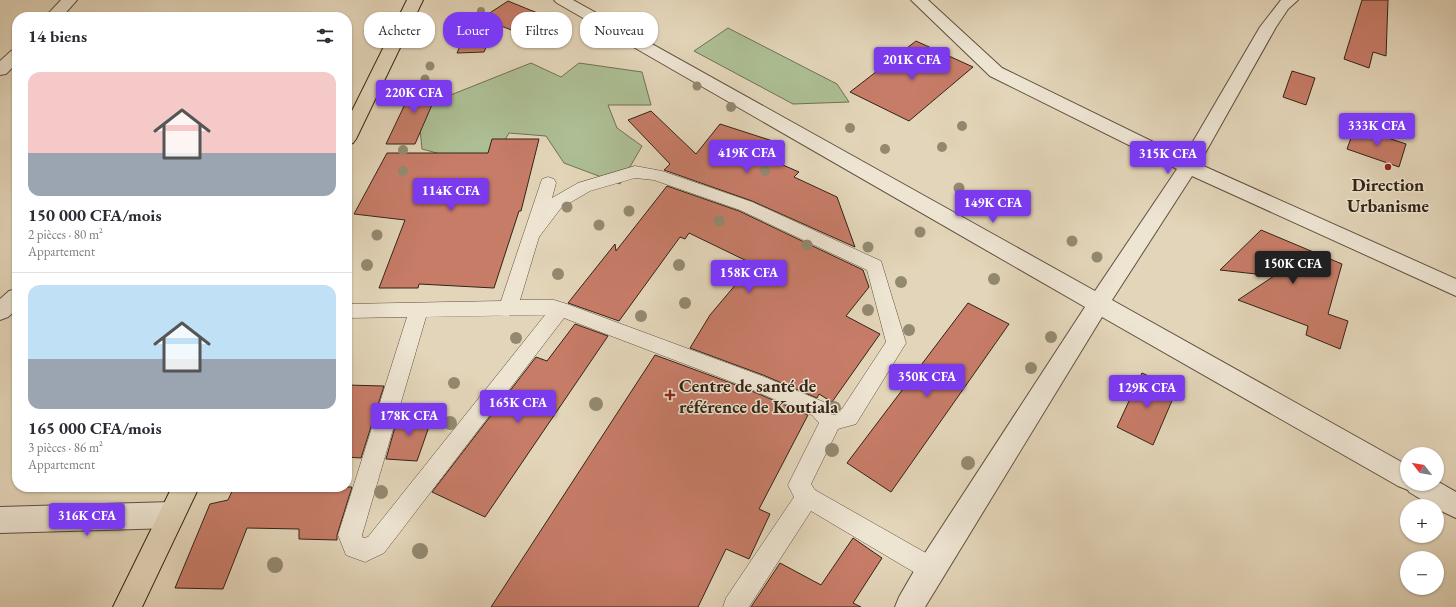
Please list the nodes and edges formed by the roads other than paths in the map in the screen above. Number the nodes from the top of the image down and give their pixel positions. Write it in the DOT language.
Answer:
graph roads {
  1 [pos="69,0"];
  2 [pos="562,0"];
  3 [pos="919,0"];
  4 [pos="1290,0"];
  5 [pos="417,1"];
  6 [pos="58,12"];
  7 [pos="0,47"];
  8 [pos="12,53"];
  9 [pos="12,59"];
  10 [pos="0,70"];
  11 [pos="352,129"];
  12 [pos="1188,167"];
  13 [pos="548,183"];
  14 [pos="530,237"];
  15 [pos="1456,288"];
  16 [pos="12,301"];
  17 [pos="1099,303"];
  18 [pos="508,307"];
  19 [pos="419,309"];
  20 [pos="560,309"];
  21 [pos="0,311"];
  22 [pos="352,311"];
  23 [pos="831,421"];
  24 [pos="1400,474"];
  25 [pos="1430,491"];
  26 [pos="184,492"];
  27 [pos="806,497"];
  28 [pos="1456,506"];
  29 [pos="172,515"];
  30 [pos="0,520"];
  31 [pos="931,569"];
  32 [pos="127,607"];
  33 [pos="735,607"];
  34 [pos="909,607"];
  1 -- 6 [label="street"];
  2 -- 17 [label="street"];
  3 -- 12 [label="street"];
  4 -- 12 [label="street"];
  5 -- 11 [label="main road"];
  7 -- 8 [label="street"];
  9 -- 10 [label="street"];
  12 -- 15 [label="street"];
  12 -- 17 [label="street"];
  13 -- 14 [label="lane"];
  14 -- 18 [label="lane"];
  14 -- 23 [label="lane"];
  16 -- 21 [label="street"];
  17 -- 24 [label="street"];
  17 -- 31 [label="street"];
  18 -- 19 [label="lane"];
  18 -- 20 [label="lane"];
  19 -- 20 [label="lane"];
  19 -- 22 [label="lane"];
  20 -- 23 [label="lane"];
  23 -- 27 [label="lane"];
  25 -- 28 [label="street"];
  26 -- 29 [label="main road"];
  27 -- 31 [label="lane"];
  27 -- 33 [label="lane"];
  29 -- 30 [label="street"];
  29 -- 32 [label="main road"];
  31 -- 34 [label="street"];
}
